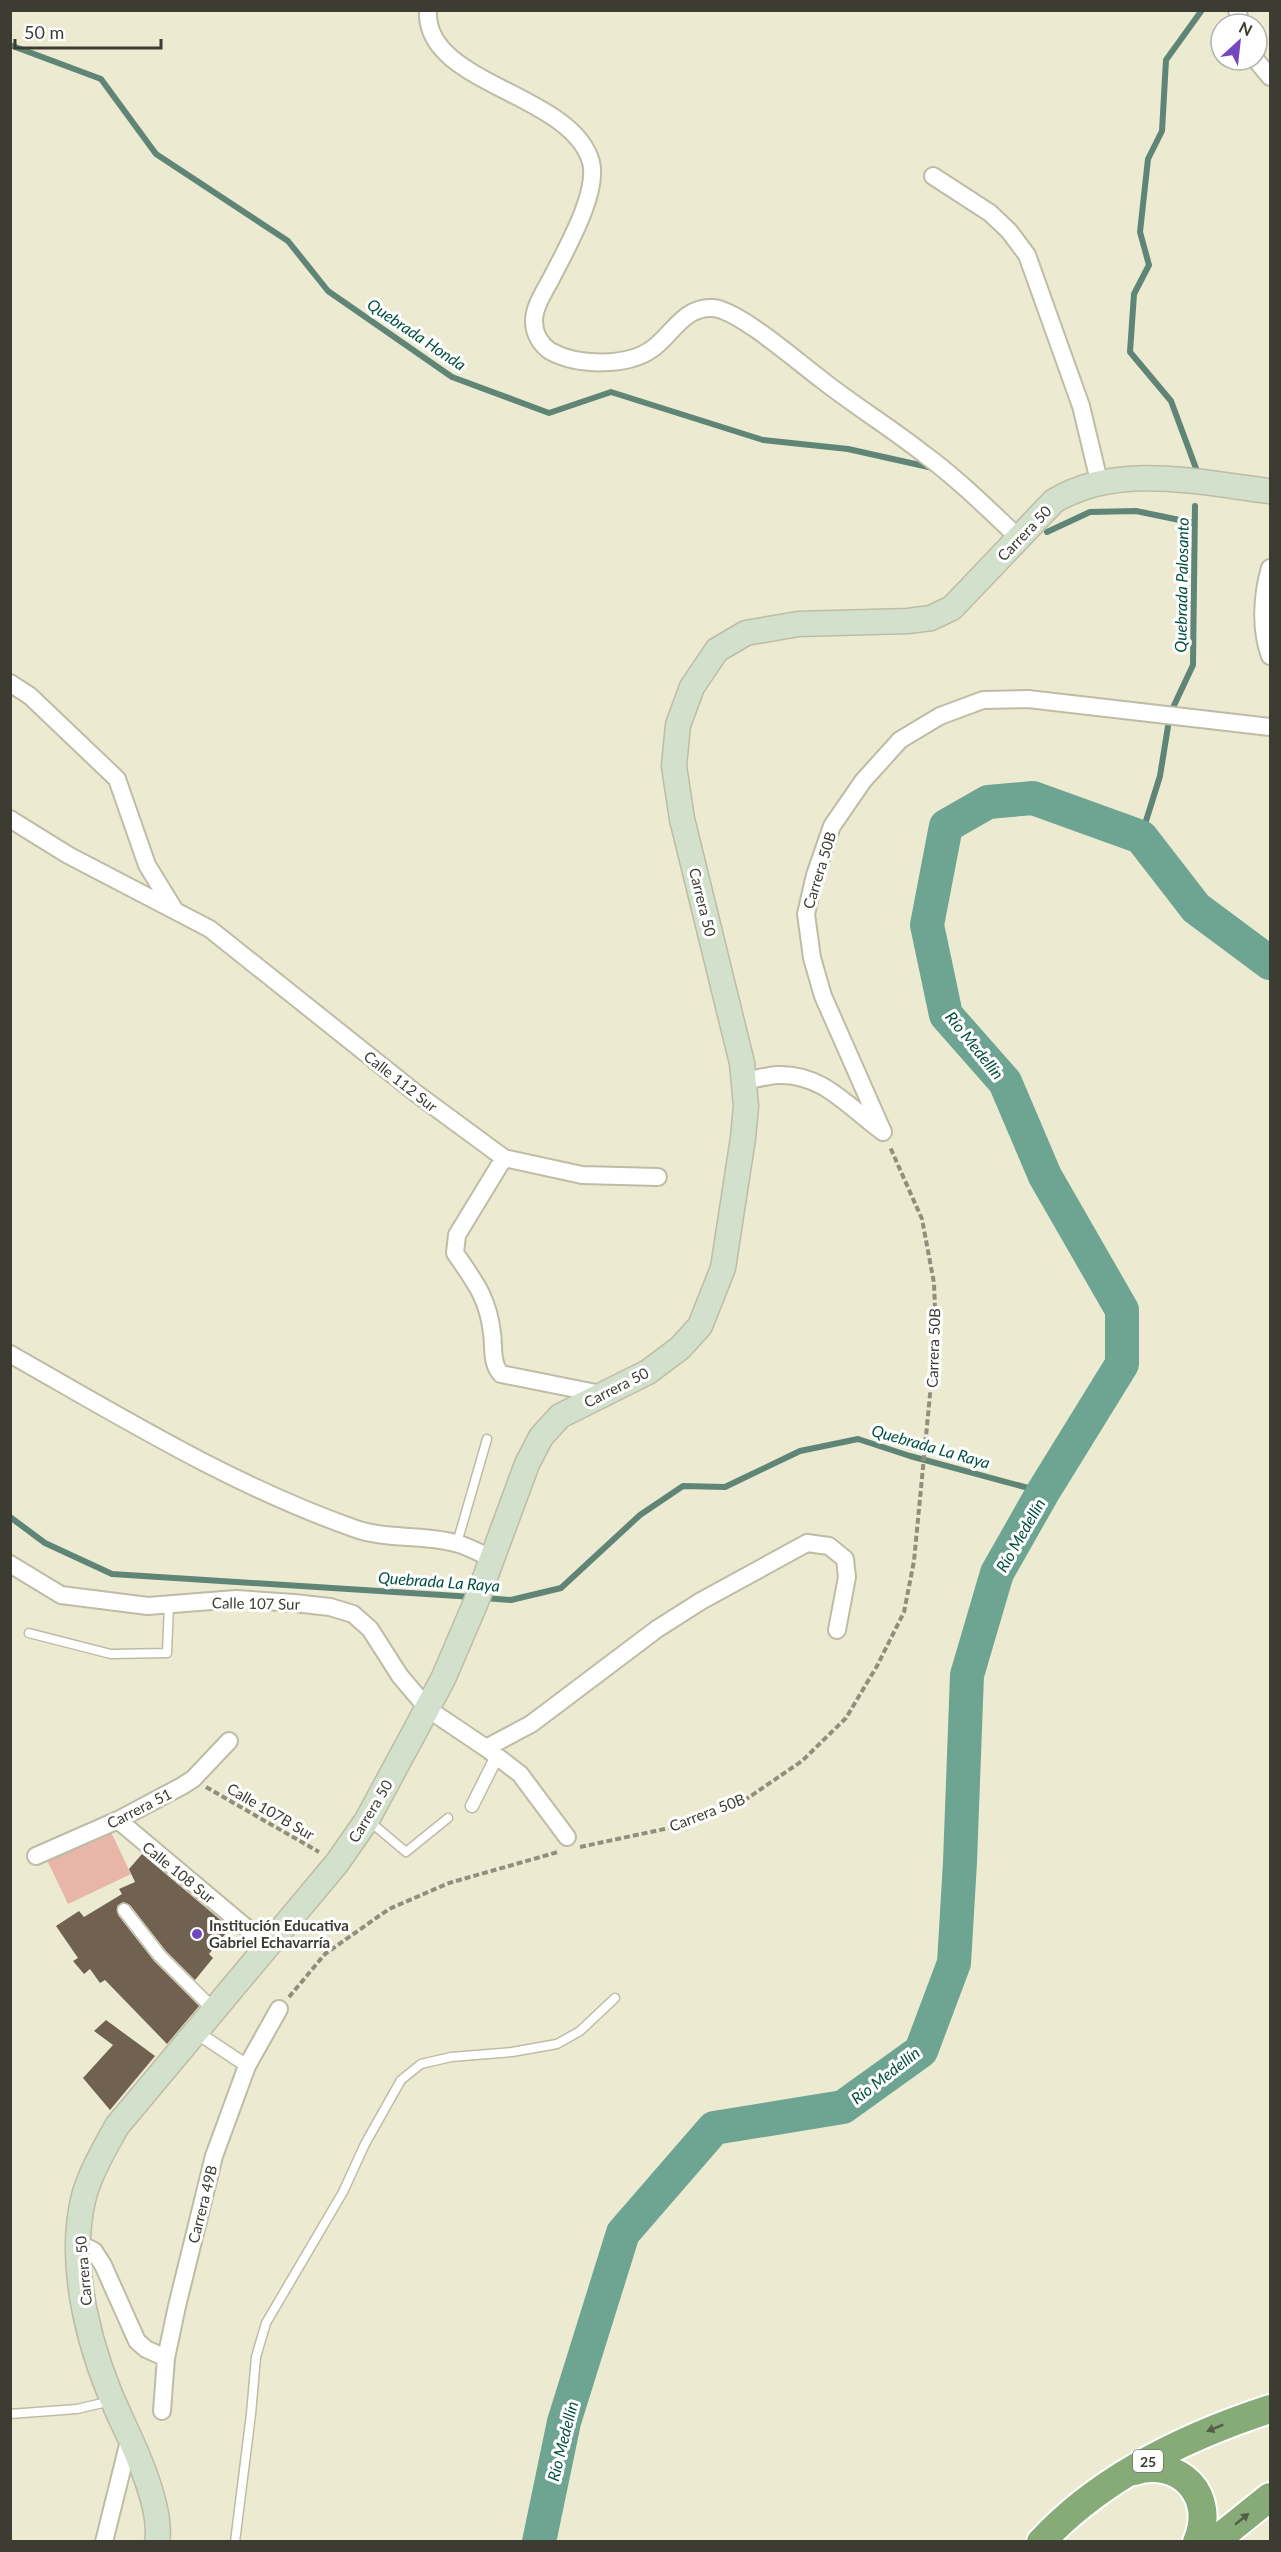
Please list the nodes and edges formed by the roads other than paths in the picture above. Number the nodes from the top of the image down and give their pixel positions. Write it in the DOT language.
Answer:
graph roads {
  1 [pos="428,10"];
  2 [pos="933,176"];
  3 [pos="1099,481"];
  4 [pos="1270,491"];
  5 [pos="1019,538"];
  6 [pos="1270,568"];
  7 [pos="1270,656"];
  8 [pos="10,683"];
  9 [pos="1270,727"];
  10 [pos="10,819"];
  11 [pos="175,910"];
  12 [pos="744,1081"];
  13 [pos="504,1158"];
  14 [pos="658,1177"];
  15 [pos="10,1354"];
  16 [pos="601,1394"];
  17 [pos="487,1439"];
  18 [pos="457,1543"];
  19 [pos="492,1559"];
  20 [pos="10,1564"];
  21 [pos="169,1605"];
  22 [pos="837,1630"];
  23 [pos="29,1633"];
  24 [pos="428,1709"];
  25 [pos="229,1741"];
  26 [pos="492,1752"];
  27 [pos="472,1806"];
  28 [pos="448,1818"];
  29 [pos="118,1820"];
  30 [pos="367,1820"];
  31 [pos="567,1846"];
  32 [pos="36,1856"];
  33 [pos="124,1910"];
  34 [pos="268,1946"];
  35 [pos="615,1998"];
  36 [pos="279,2009"];
  37 [pos="215,2011"];
  38 [pos="196,2032"];
  39 [pos="247,2066"];
  40 [pos="78,2243"];
  41 [pos="166,2358"];
  42 [pos="113,2401"];
  43 [pos="1270,2409"];
  44 [pos="162,2410"];
  45 [pos="10,2414"];
  46 [pos="135,2446"];
  47 [pos="1127,2474"];
  48 [pos="1270,2498"];
  49 [pos="157,2531"];
  50 [pos="1042,2540"];
  51 [pos="104,2541"];
  52 [pos="235,2541"];
  53 [pos="1197,2541"];
  54 [pos="1214,2541"];
  1 -- 5 [label="street"];
  2 -- 3 [label="street"];
  3 -- 4 [label="main road, Carrera 50"];
  3 -- 5 [label="main road, Carrera 50"];
  5 -- 12 [label="main road, Carrera 50"];
  6 -- 7 [label="street"];
  8 -- 11 [label="street"];
  9 -- 12 [label="street, Carrera 50B"];
  10 -- 11 [label="street, Calle 112 Sur"];
  11 -- 13 [label="street, Calle 112 Sur"];
  12 -- 16 [label="main road, Carrera 50"];
  13 -- 14 [label="street"];
  13 -- 16 [label="street"];
  15 -- 18 [label="street"];
  16 -- 19 [label="main road, Carrera 50"];
  17 -- 18 [label="lane"];
  18 -- 19 [label="street"];
  19 -- 24 [label="main road, Carrera 50"];
  20 -- 21 [label="street, Calle 107 Sur"];
  21 -- 23 [label="lane"];
  21 -- 24 [label="street, Calle 107 Sur"];
  22 -- 26 [label="street"];
  24 -- 26 [label="street, Calle 107 Sur"];
  24 -- 30 [label="main road, Carrera 50"];
  25 -- 29 [label="street, Carrera 51"];
  26 -- 27 [label="street"];
  26 -- 31 [label="street, Calle 107 Sur"];
  28 -- 30 [label="lane"];
  29 -- 32 [label="street, Carrera 51"];
  29 -- 34 [label="street, Calle 108 Sur"];
  30 -- 34 [label="main road, Carrera 50"];
  33 -- 37 [label="street"];
  34 -- 37 [label="main road, Carrera 50"];
  35 -- 52 [label="lane"];
  36 -- 39 [label="street, Carrera 49B"];
  37 -- 38 [label="main road, Carrera 50"];
  38 -- 39 [label="street"];
  38 -- 40 [label="main road, Carrera 50"];
  39 -- 41 [label="street, Carrera 49B"];
  40 -- 41 [label="street"];
  40 -- 42 [label="main road, Carrera 50"];
  41 -- 44 [label="street, Carrera 49B"];
  42 -- 45 [label="lane"];
  42 -- 46 [label="main road, Carrera 50"];
  43 -- 47 [label="highway, 25, one-way"];
  46 -- 49 [label="main road, Carrera 50"];
  46 -- 51 [label="street"];
  47 -- 50 [label="highway, 25"];
  47 -- 53 [label="highway"];
  54 -- 48 [label="highway, one-way"];
}
